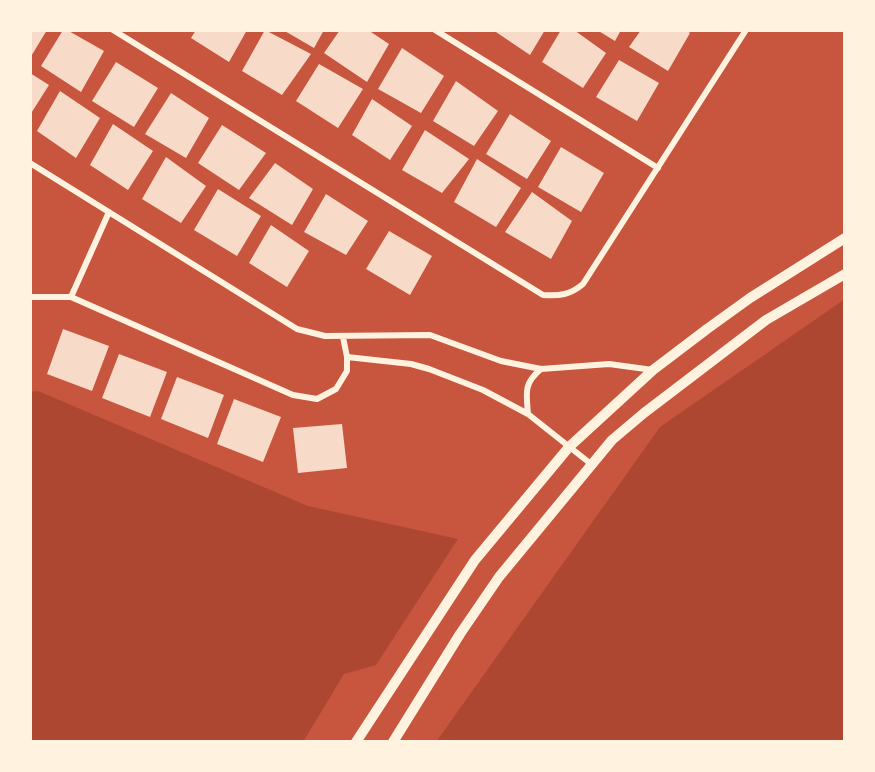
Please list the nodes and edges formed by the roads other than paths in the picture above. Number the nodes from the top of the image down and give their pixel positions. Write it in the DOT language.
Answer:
graph roads {
  1 [pos="113,30"];
  2 [pos="435,30"];
  3 [pos="745,30"];
  4 [pos="30,163"];
  5 [pos="658,168"];
  6 [pos="109,212"];
  7 [pos="845,238"];
  8 [pos="845,274"];
  9 [pos="30,297"];
  10 [pos="71,297"];
  11 [pos="343,337"];
  12 [pos="347,357"];
  13 [pos="541,369"];
  14 [pos="653,370"];
  15 [pos="528,414"];
  16 [pos="569,447"];
  17 [pos="591,464"];
  18 [pos="356,742"];
  19 [pos="393,742"];
  1 -- 5 [label="street"];
  2 -- 5 [label="street"];
  3 -- 5 [label="street"];
  4 -- 6 [label="street"];
  6 -- 10 [label="street"];
  6 -- 11 [label="street"];
  7 -- 14 [label="street"];
  8 -- 17 [label="street"];
  9 -- 10 [label="street"];
  10 -- 12 [label="street"];
  11 -- 12 [label="street"];
  11 -- 13 [label="street"];
  12 -- 15 [label="street"];
  13 -- 14 [label="street"];
  13 -- 15 [label="street"];
  14 -- 16 [label="street"];
  15 -- 16 [label="street"];
  16 -- 17 [label="street"];
  16 -- 18 [label="street"];
  17 -- 19 [label="street"];
}
